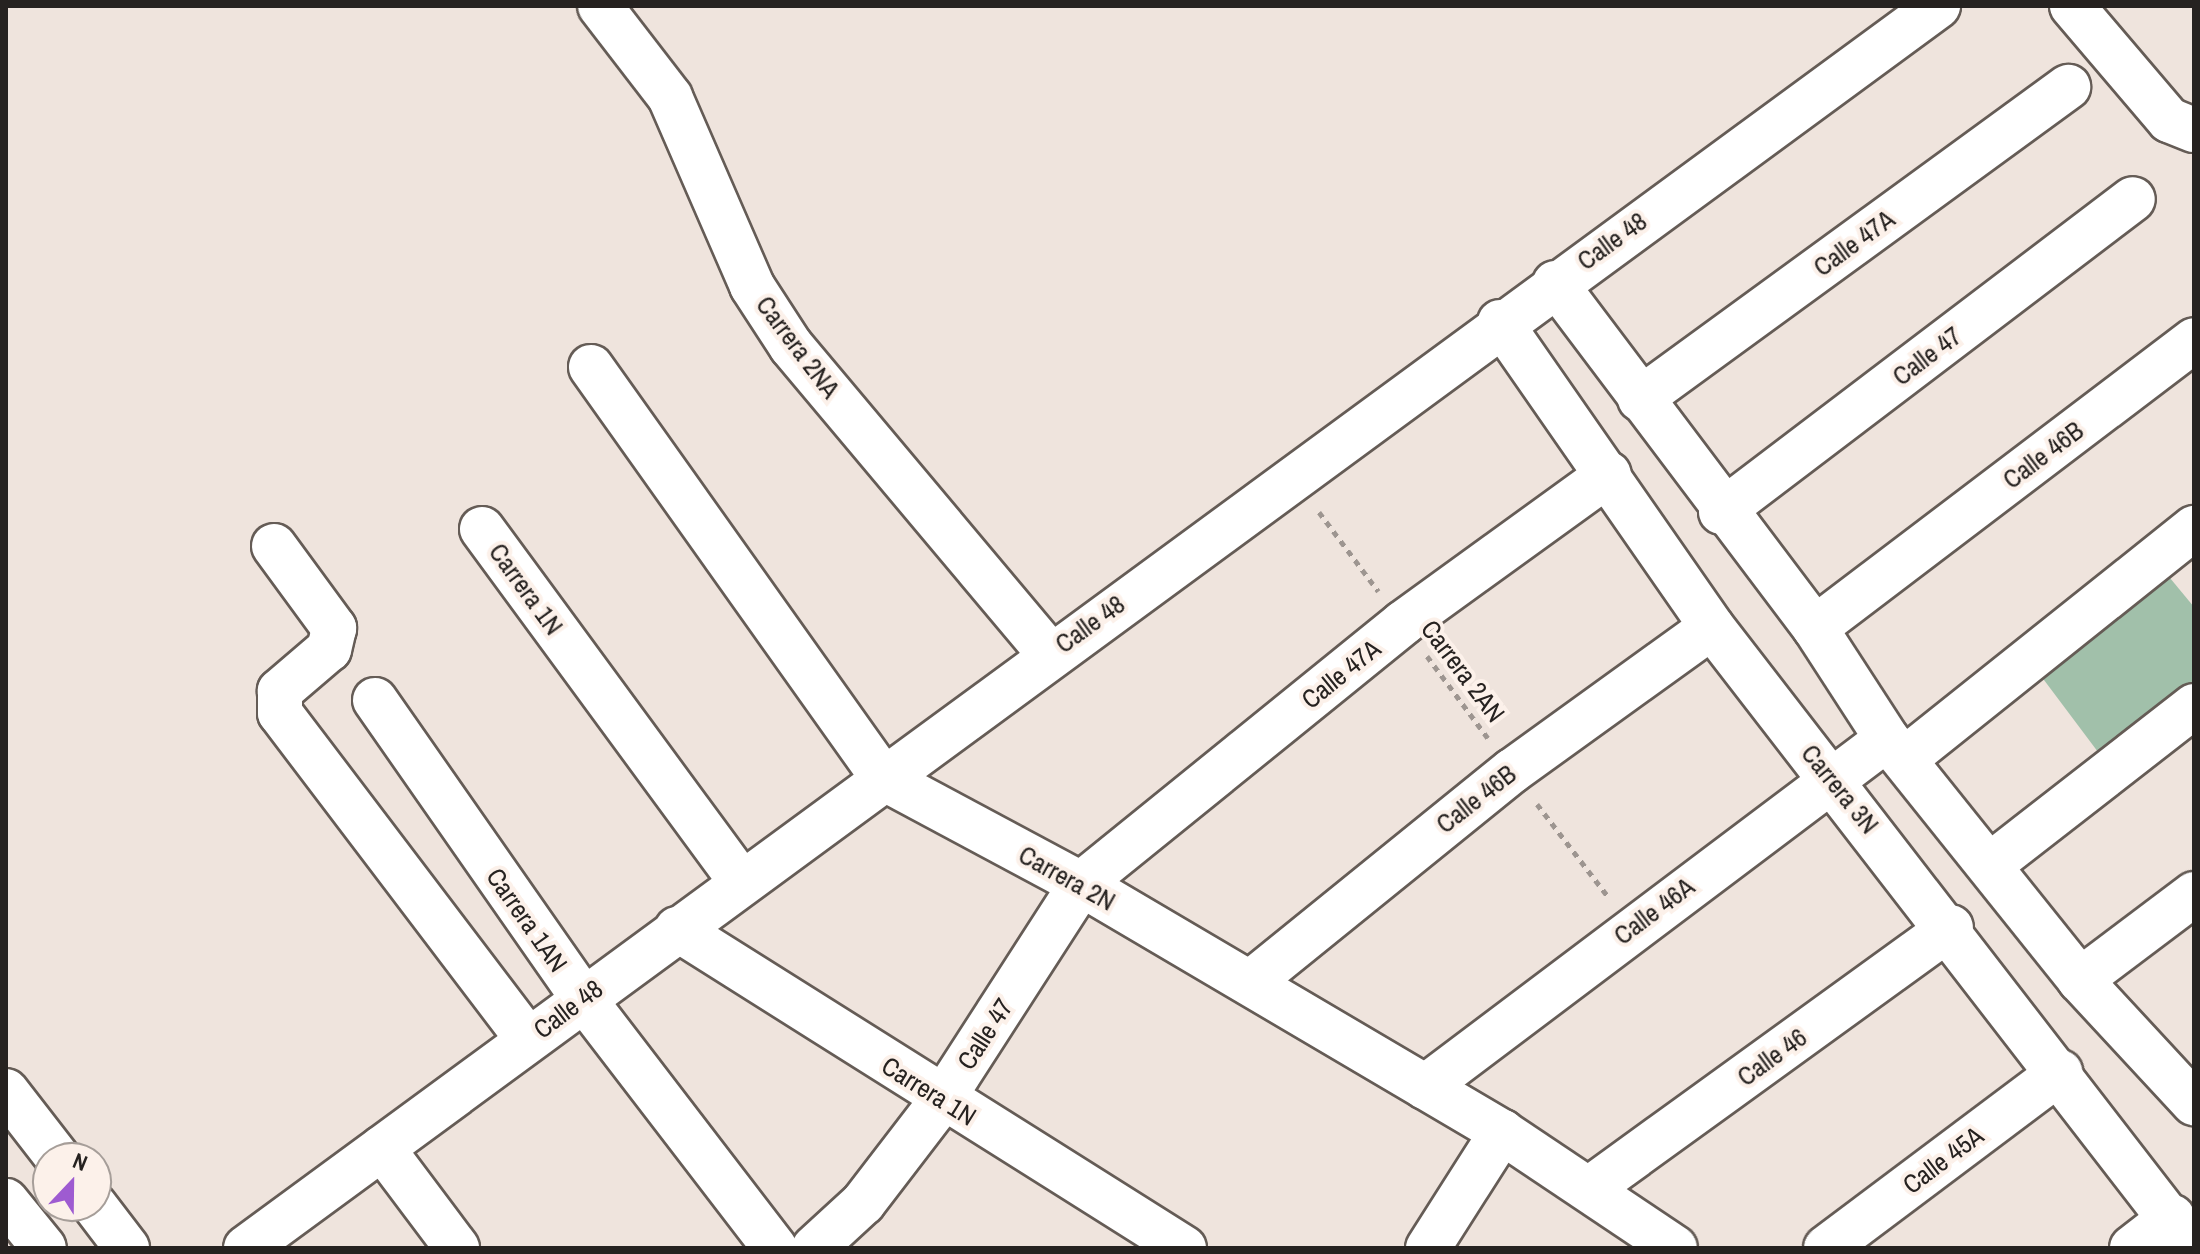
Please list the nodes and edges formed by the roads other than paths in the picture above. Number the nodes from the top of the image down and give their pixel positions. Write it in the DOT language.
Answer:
graph roads {
  1 [pos="600,6"];
  2 [pos="1938,6"];
  3 [pos="2072,6"];
  4 [pos="2068,87"];
  5 [pos="2194,130"];
  6 [pos="2133,199"];
  7 [pos="1555,283"];
  8 [pos="1500,322"];
  9 [pos="2194,340"];
  10 [pos="591,367"];
  11 [pos="1640,399"];
  12 [pos="1609,474"];
  13 [pos="1721,512"];
  14 [pos="2194,528"];
  15 [pos="482,529"];
  16 [pos="274,546"];
  17 [pos="1712,627"];
  18 [pos="1815,628"];
  19 [pos="1049,654"];
  20 [pos="375,700"];
  21 [pos="2194,706"];
  22 [pos="1896,748"];
  23 [pos="883,778"];
  24 [pos="1832,778"];
  25 [pos="1990,865"];
  26 [pos="741,881"];
  27 [pos="1081,884"];
  28 [pos="2194,894"];
  29 [pos="1951,927"];
  30 [pos="677,929"];
  31 [pos="2080,980"];
  32 [pos="1250,983"];
  33 [pos="583,998"];
  34 [pos="527,1039"];
  35 [pos="2060,1072"];
  36 [pos="1425,1087"];
  37 [pos="2189,1087"];
  38 [pos="6,1091"];
  39 [pos="942,1100"];
  40 [pos="1502,1132"];
  41 [pos="46,1142"];
  42 [pos="382,1148"];
  43 [pos="1592,1187"];
  44 [pos="6,1201"];
  45 [pos="107,1222"];
  46 [pos="2182,1233"];
  47 [pos="44,1248"];
  48 [pos="127,1248"];
  49 [pos="246,1248"];
  50 [pos="457,1248"];
  51 [pos="775,1248"];
  52 [pos="814,1248"];
  53 [pos="1184,1248"];
  54 [pos="1428,1248"];
  55 [pos="1675,1248"];
  56 [pos="1826,1248"];
  57 [pos="2132,1248"];
  1 -- 19 [label="street, Carrera 2NA"];
  2 -- 7 [label="street, Calle 48"];
  3 -- 5 [label="street"];
  4 -- 11 [label="street, Calle 47A"];
  6 -- 13 [label="street, Calle 47"];
  7 -- 8 [label="street, Calle 48"];
  7 -- 11 [label="street"];
  8 -- 12 [label="street, Carrera 3N"];
  8 -- 19 [label="street, Calle 48"];
  9 -- 18 [label="street, Calle 46B"];
  10 -- 23 [label="street, Carrera 2N"];
  11 -- 13 [label="street"];
  12 -- 17 [label="street, Carrera 3N"];
  12 -- 27 [label="street, Calle 47A"];
  13 -- 18 [label="street"];
  14 -- 22 [label="street, Calle 46A"];
  15 -- 26 [label="street, Carrera 1N"];
  16 -- 34 [label="street"];
  17 -- 24 [label="street, Carrera 3N"];
  17 -- 32 [label="street, Calle 46B"];
  18 -- 22 [label="street"];
  19 -- 23 [label="street, Calle 48"];
  20 -- 33 [label="street, Carrera 1AN"];
  21 -- 25 [label="street"];
  22 -- 24 [label="street, Calle 46A"];
  22 -- 25 [label="street"];
  23 -- 26 [label="street, Calle 48"];
  23 -- 27 [label="street, Carrera 2N"];
  24 -- 29 [label="street, Carrera 3N"];
  24 -- 36 [label="street, Calle 46A"];
  25 -- 31 [label="street"];
  26 -- 30 [label="street, Calle 48"];
  27 -- 32 [label="street, Carrera 2N"];
  27 -- 39 [label="street, Calle 47"];
  28 -- 31 [label="street"];
  29 -- 35 [label="street, Carrera 3N"];
  29 -- 43 [label="street, Calle 46"];
  30 -- 33 [label="street, Calle 48"];
  30 -- 39 [label="street, Carrera 1N"];
  31 -- 37 [label="street"];
  32 -- 36 [label="street, Carrera 2N"];
  33 -- 34 [label="street, Calle 48"];
  33 -- 51 [label="street, Carrera 1AN"];
  34 -- 42 [label="street, Calle 48"];
  35 -- 46 [label="street, Carrera 3N"];
  35 -- 56 [label="street, Calle 45A"];
  36 -- 40 [label="street, Carrera 2N"];
  38 -- 41 [label="street"];
  39 -- 52 [label="street, Calle 47"];
  39 -- 53 [label="street, Carrera 1N"];
  40 -- 43 [label="street, Carrera 2N"];
  40 -- 54 [label="street"];
  42 -- 49 [label="street, Calle 48"];
  42 -- 50 [label="street"];
  43 -- 55 [label="street, Carrera 2N"];
  44 -- 47 [label="street"];
  45 -- 48 [label="street"];
  46 -- 57 [label="street"];
}
